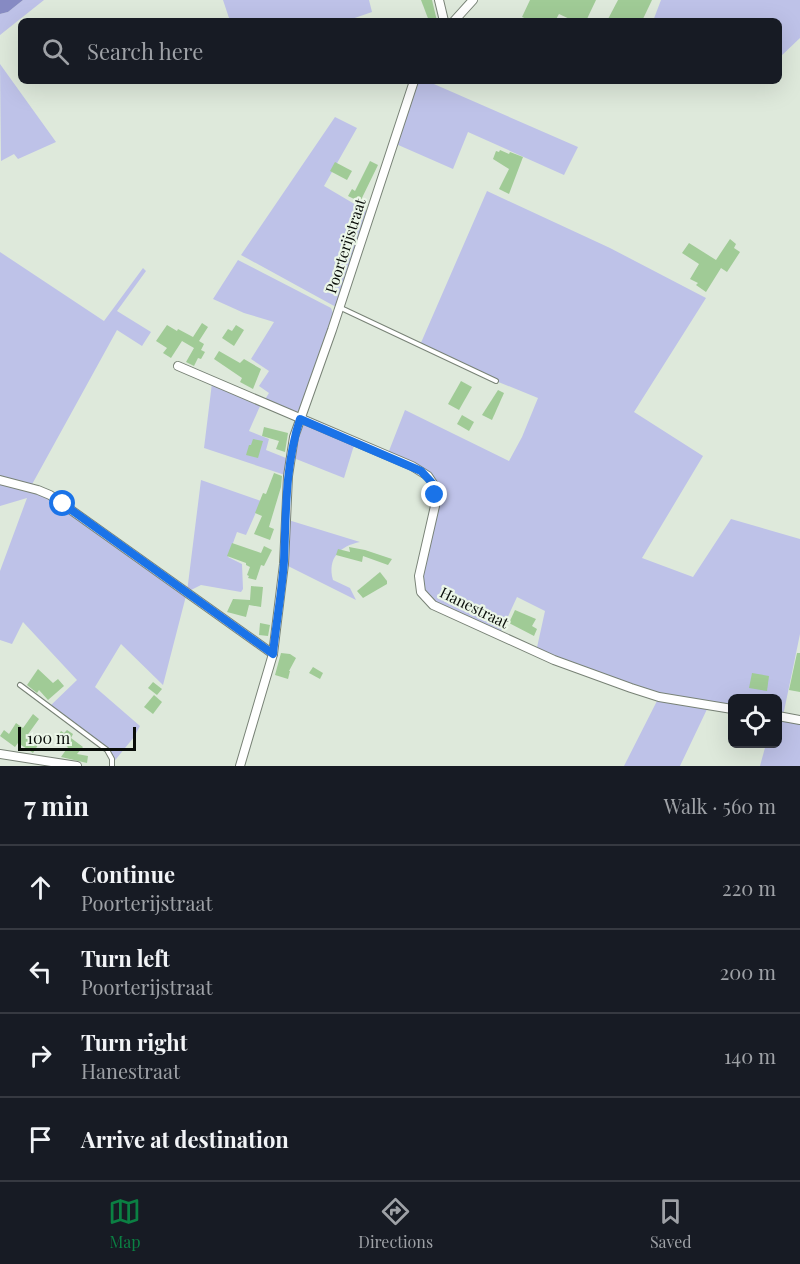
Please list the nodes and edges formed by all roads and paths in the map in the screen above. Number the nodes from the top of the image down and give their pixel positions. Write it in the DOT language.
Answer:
graph roads {
  1 [pos="439,0"];
  2 [pos="473,0"];
  3 [pos="443,18"];
  4 [pos="457,18"];
  5 [pos="413,84"];
  6 [pos="340,307"];
  7 [pos="178,366"];
  8 [pos="496,381"];
  9 [pos="300,419"];
  10 [pos="0,480"];
  11 [pos="273,654"];
  12 [pos="20,686"];
  13 [pos="728,708"];
  14 [pos="782,717"];
  15 [pos="800,720"];
  16 [pos="0,754"];
  17 [pos="77,766"];
  18 [pos="112,766"];
  19 [pos="240,766"];
  1 -- 3 [label="street"];
  2 -- 4 [label="street"];
  5 -- 6 [label="street, Poorterijstraat"];
  6 -- 8 [label="lane"];
  6 -- 9 [label="street, Poorterijstraat"];
  7 -- 9 [label="street"];
  9 -- 11 [label="street, Poorterijstraat"];
  9 -- 13 [label="street, Hanestraat"];
  10 -- 11 [label="street"];
  11 -- 19 [label="street, Poorterijstraat"];
  12 -- 18 [label="lane"];
  14 -- 15 [label="street"];
  16 -- 17 [label="street"];
}
